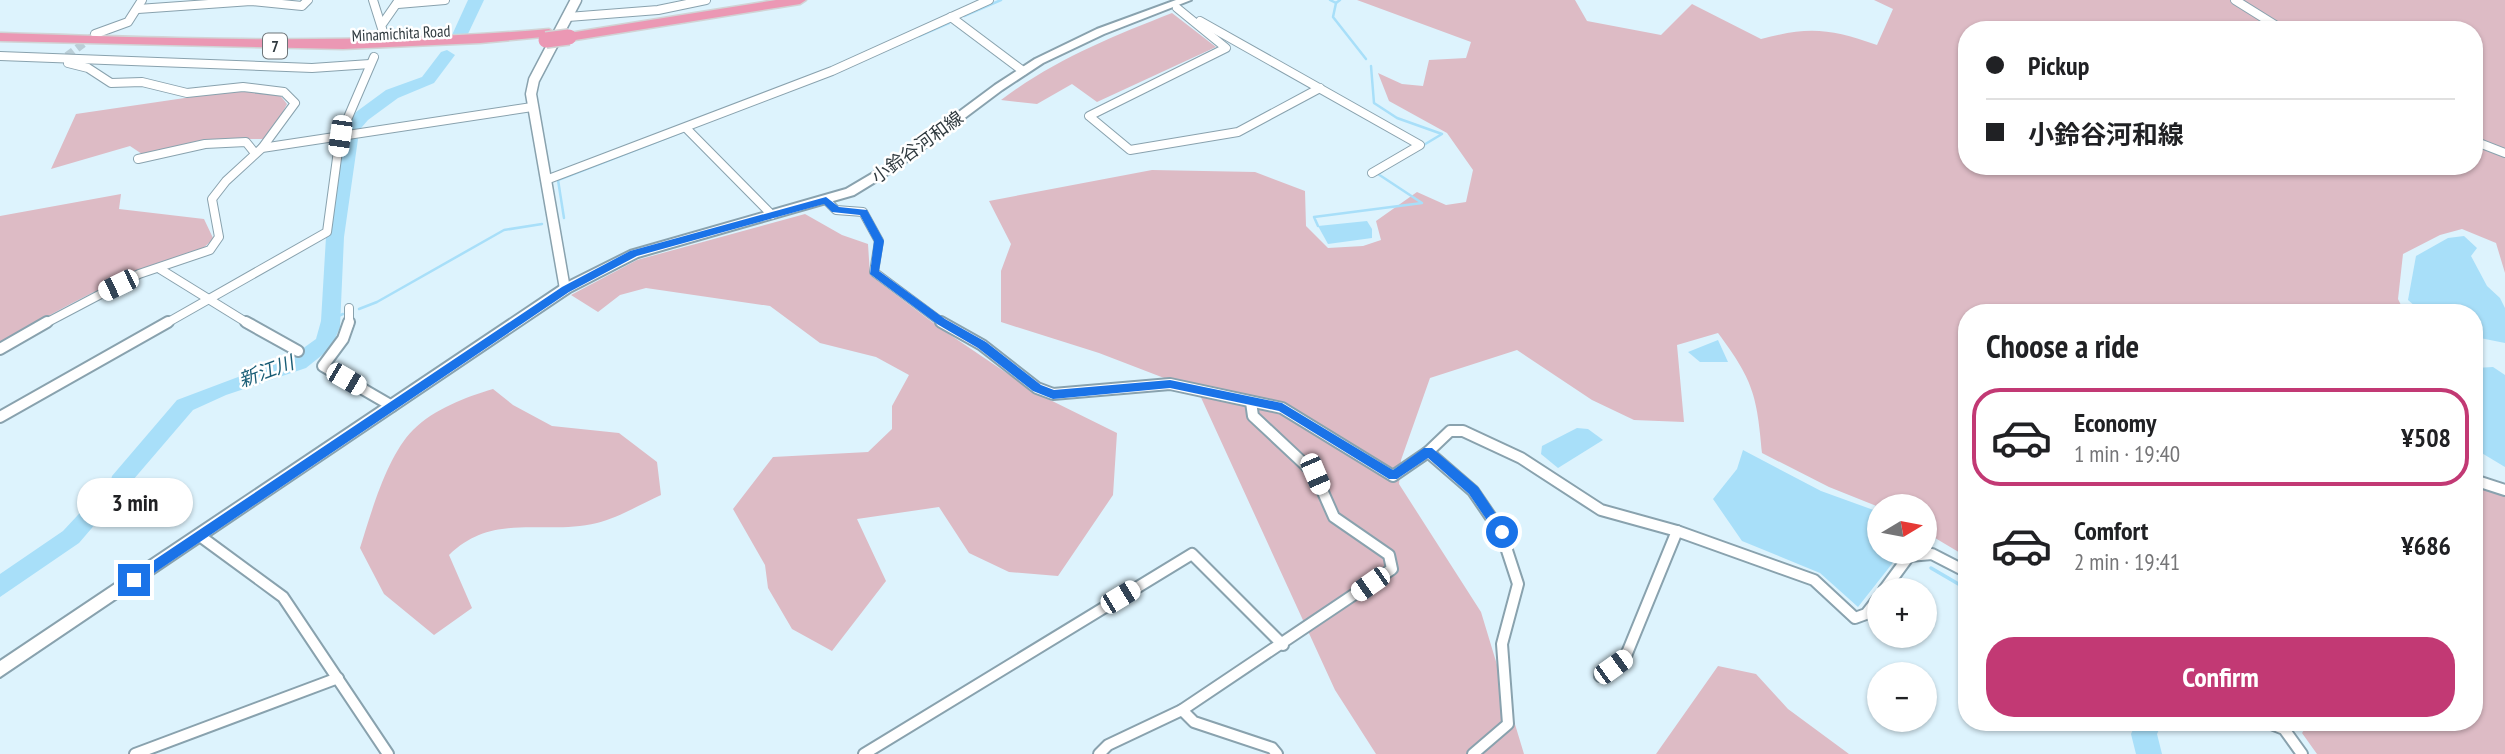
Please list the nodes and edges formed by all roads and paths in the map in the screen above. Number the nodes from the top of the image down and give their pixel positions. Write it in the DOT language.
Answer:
graph roads {
  1 [pos="142,0"];
  2 [pos="308,0"];
  3 [pos="373,0"];
  4 [pos="444,0"];
  5 [pos="576,0"];
  6 [pos="706,0"];
  7 [pos="763,0"];
  8 [pos="800,0"];
  9 [pos="989,0"];
  10 [pos="2235,0"];
  11 [pos="398,2"];
  12 [pos="1178,4"];
  13 [pos="138,9"];
  14 [pos="951,17"];
  15 [pos="2269,21"];
  16 [pos="383,23"];
  17 [pos="569,28"];
  18 [pos="95,34"];
  19 [pos="548,36"];
  20 [pos="0,37"];
  21 [pos="385,38"];
  22 [pos="0,44"];
  23 [pos="0,57"];
  24 [pos="66,57"];
  25 [pos="1023,71"];
  26 [pos="1320,88"];
  27 [pos="532,107"];
  28 [pos="686,128"];
  29 [pos="340,136"];
  30 [pos="2483,144"];
  31 [pos="258,150"];
  32 [pos="2505,153"];
  33 [pos="138,159"];
  34 [pos="1372,173"];
  35 [pos="546,180"];
  36 [pos="826,200"];
  37 [pos="772,215"];
  38 [pos="160,269"];
  39 [pos="565,289"];
  40 [pos="207,300"];
  41 [pos="349,308"];
  42 [pos="0,349"];
  43 [pos="298,351"];
  44 [pos="1251,402"];
  45 [pos="392,406"];
  46 [pos="0,417"];
  47 [pos="1428,452"];
  48 [pos="2483,483"];
  49 [pos="2505,489"];
  50 [pos="1677,531"];
  51 [pos="201,536"];
  52 [pos="1958,567"];
  53 [pos="1893,578"];
  54 [pos="1867,613"];
  55 [pos="1283,645"];
  56 [pos="0,670"];
  57 [pos="1600,676"];
  58 [pos="338,678"];
  59 [pos="1182,709"];
  60 [pos="2287,731"];
  61 [pos="135,754"];
  62 [pos="388,754"];
  63 [pos="864,754"];
  64 [pos="1099,754"];
  65 [pos="1277,754"];
  66 [pos="1473,754"];
  67 [pos="2302,754"];
  1 -- 13 [label="street"];
  2 -- 13 [label="street"];
  3 -- 16 [label="street"];
  4 -- 11 [label="street"];
  5 -- 17 [label="street"];
  6 -- 17 [label="street"];
  7 -- 17 [label="highway, Minamichita Road / 7"];
  8 -- 17 [label="highway, Minamichita Road / 7"];
  9 -- 14 [label="street"];
  10 -- 15 [label="street"];
  11 -- 16 [label="street"];
  12 -- 25 [label="main road, 小鈴谷河和線"];
  12 -- 26 [label="street"];
  12 -- 26 [label="street"];
  13 -- 18 [label="street"];
  14 -- 25 [label="street"];
  14 -- 28 [label="street"];
  16 -- 21 [label="street"];
  17 -- 19 [label="highway, Minamichita Road / 7, bridge"];
  17 -- 27 [label="street"];
  19 -- 20 [label="highway, Minamichita Road / 7"];
  19 -- 22 [label="highway, Minamichita Road / 7"];
  23 -- 24 [label="street"];
  24 -- 29 [label="street"];
  24 -- 31 [label="street"];
  25 -- 36 [label="main road, 小鈴谷河和線"];
  26 -- 34 [label="street"];
  27 -- 29 [label="street"];
  27 -- 35 [label="street"];
  28 -- 35 [label="street"];
  28 -- 37 [label="street"];
  29 -- 31 [label="street"];
  29 -- 40 [label="street"];
  30 -- 32 [label="street"];
  31 -- 33 [label="street"];
  31 -- 38 [label="street"];
  35 -- 39 [label="street"];
  36 -- 37 [label="main road, 小鈴谷河和線"];
  36 -- 44 [label="street"];
  37 -- 39 [label="main road, 小鈴谷河和線"];
  38 -- 40 [label="street"];
  38 -- 42 [label="street"];
  39 -- 45 [label="main road, 小鈴谷河和線"];
  40 -- 43 [label="street"];
  40 -- 46 [label="street"];
  41 -- 45 [label="street"];
  44 -- 47 [label="street"];
  44 -- 55 [label="street"];
  45 -- 51 [label="main road, 小鈴谷河和線"];
  47 -- 50 [label="street"];
  47 -- 66 [label="street"];
  48 -- 49 [label="street"];
  50 -- 54 [label="street"];
  50 -- 57 [label="street"];
  51 -- 56 [label="main road, 小鈴谷河和線"];
  51 -- 58 [label="street"];
  52 -- 53 [label="street"];
  55 -- 59 [label="street"];
  55 -- 63 [label="street"];
  58 -- 61 [label="street"];
  58 -- 62 [label="street"];
  59 -- 64 [label="street"];
  59 -- 65 [label="street"];
  60 -- 67 [label="street"];
}
